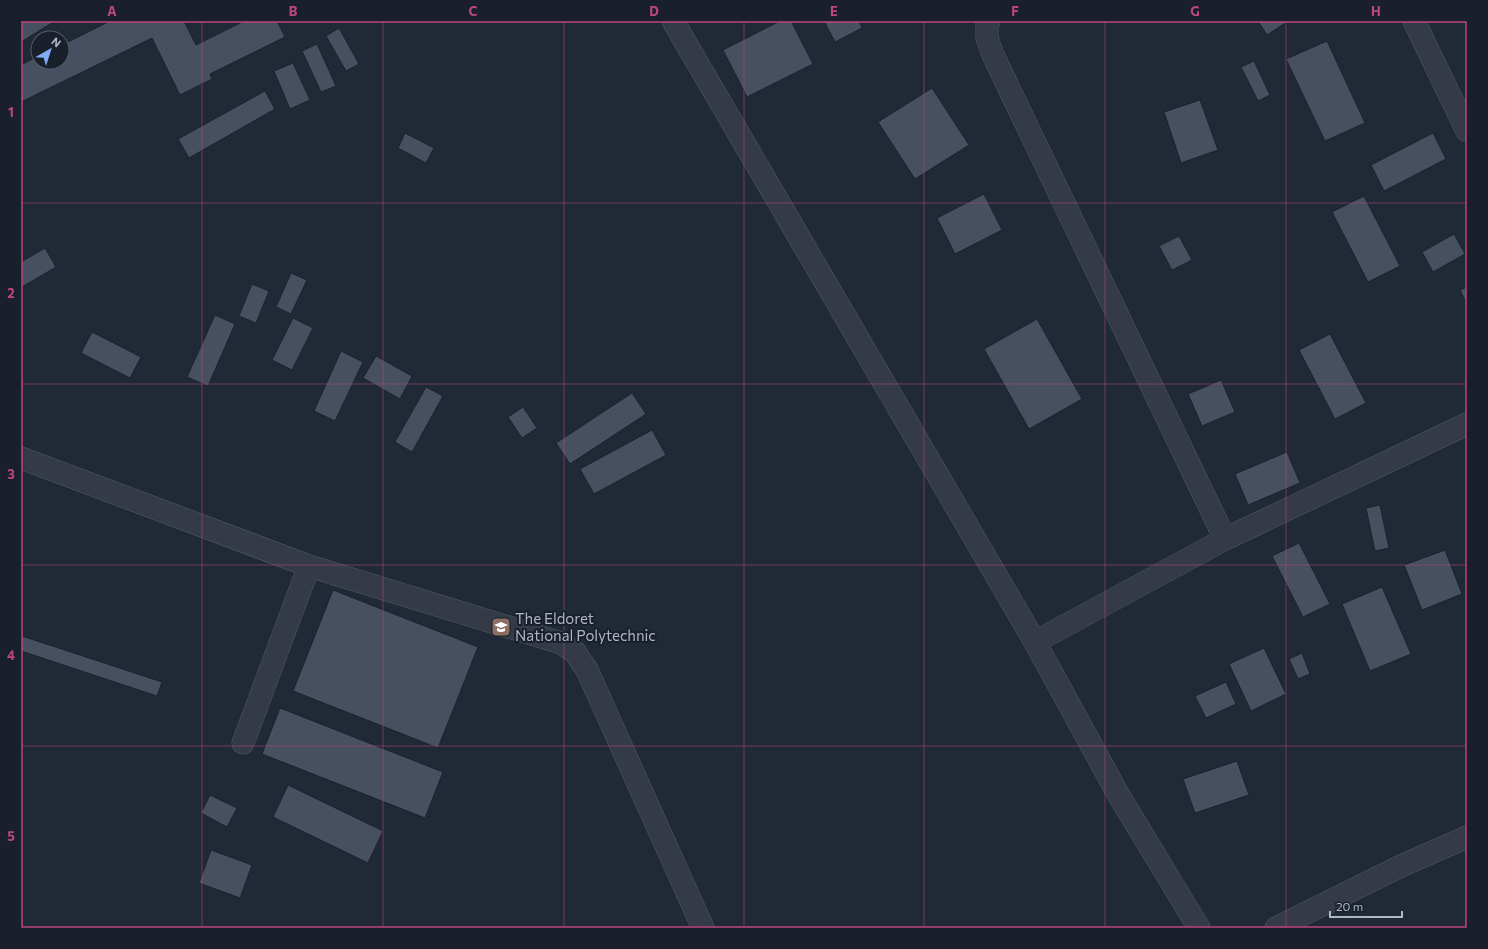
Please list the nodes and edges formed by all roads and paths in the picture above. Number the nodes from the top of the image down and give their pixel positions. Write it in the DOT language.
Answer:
graph roads {
  1 [pos="673,21"];
  2 [pos="988,21"];
  3 [pos="1414,21"];
  4 [pos="1467,131"];
  5 [pos="1467,424"];
  6 [pos="21,458"];
  7 [pos="1225,539"];
  8 [pos="309,566"];
  9 [pos="1035,642"];
  10 [pos="243,743"];
  11 [pos="1467,837"];
  12 [pos="703,928"];
  13 [pos="1199,928"];
  14 [pos="1276,928"];
  1 -- 9 [label="street"];
  2 -- 7 [label="street"];
  3 -- 4 [label="street"];
  5 -- 7 [label="street"];
  6 -- 8 [label="street"];
  7 -- 9 [label="street"];
  8 -- 10 [label="street"];
  8 -- 12 [label="street"];
  9 -- 13 [label="street"];
  11 -- 14 [label="street"];
}
